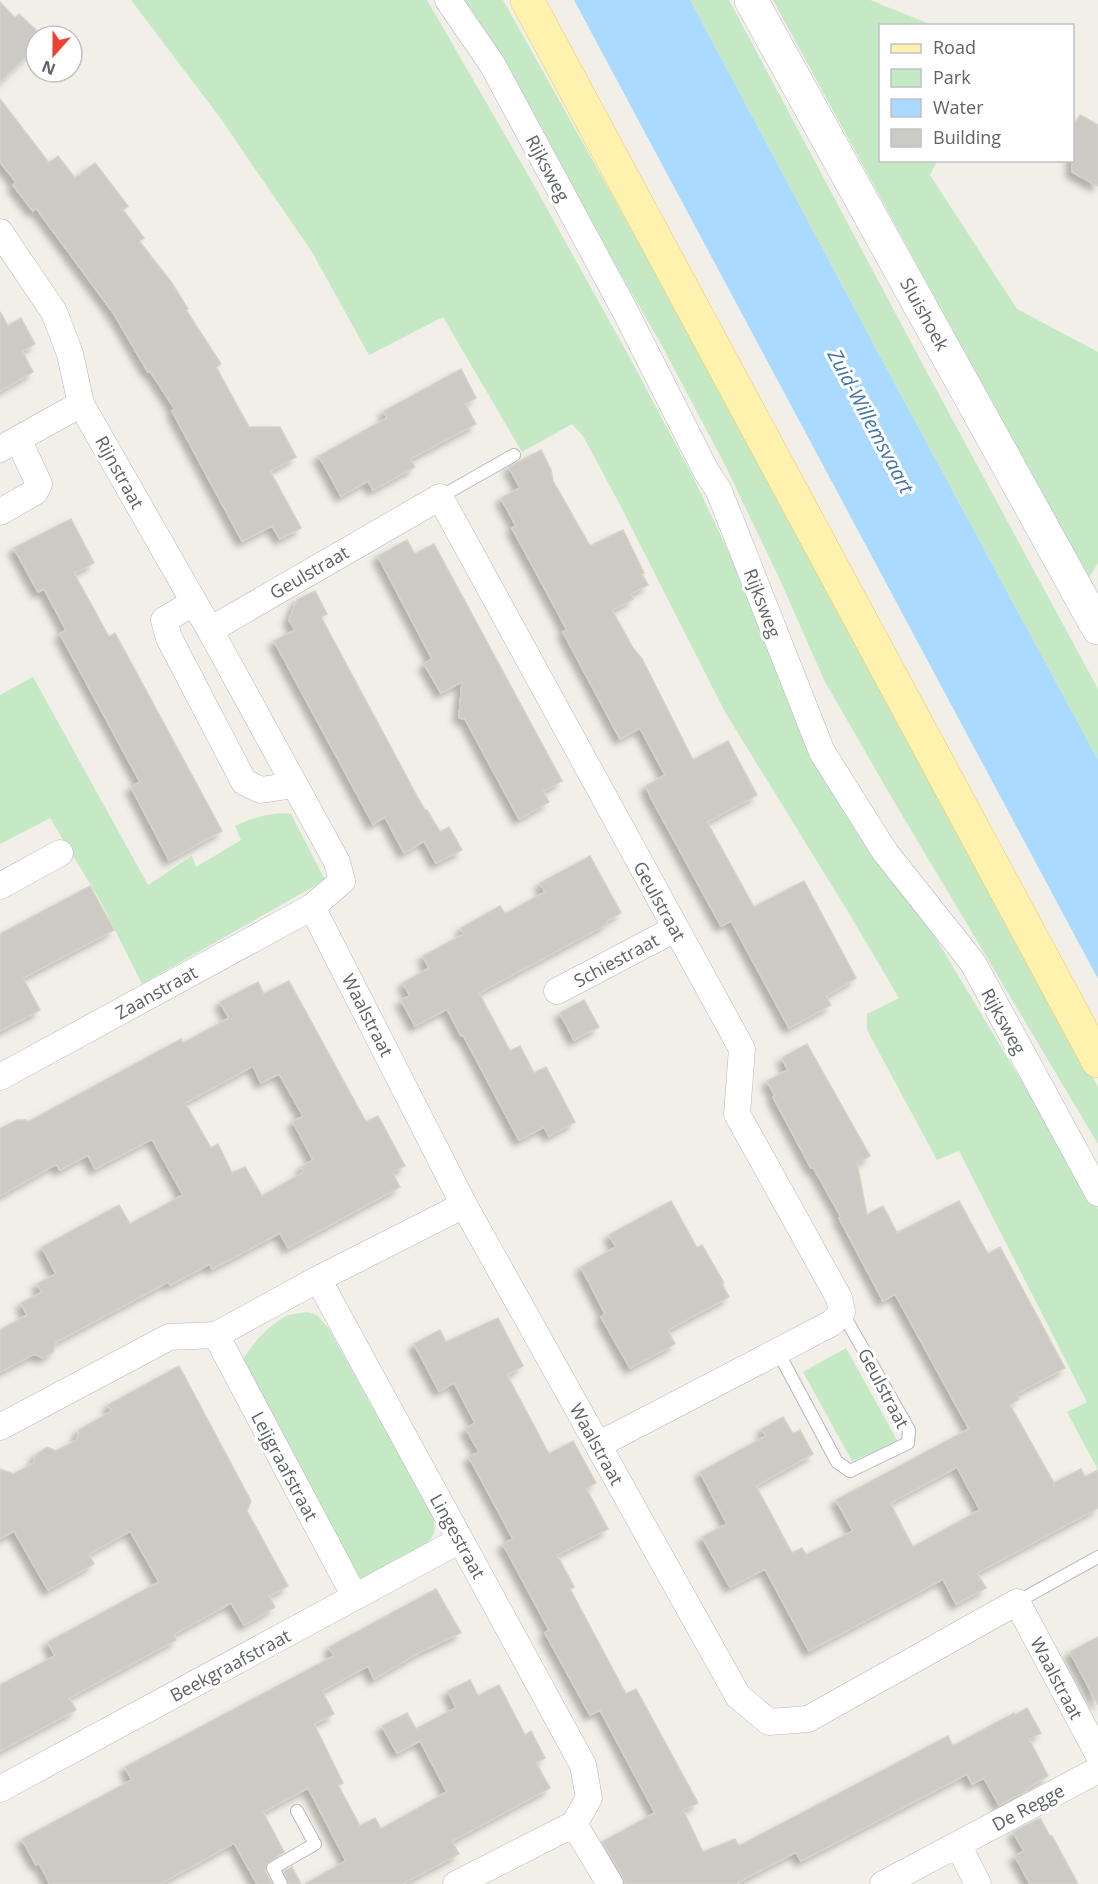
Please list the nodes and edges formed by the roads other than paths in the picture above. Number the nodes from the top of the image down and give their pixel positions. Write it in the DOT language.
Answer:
graph roads {
  1 [pos="448,0"];
  2 [pos="527,0"];
  3 [pos="751,0"];
  4 [pos="0,232"];
  5 [pos="81,404"];
  6 [pos="9,444"];
  7 [pos="514,455"];
  8 [pos="440,497"];
  9 [pos="0,512"];
  10 [pos="193,603"];
  11 [pos="1096,615"];
  12 [pos="210,630"];
  13 [pos="294,785"];
  14 [pos="60,853"];
  15 [pos="0,886"];
  16 [pos="312,907"];
  17 [pos="675,929"];
  18 [pos="557,991"];
  19 [pos="1098,1061"];
  20 [pos="0,1077"];
  21 [pos="1098,1193"];
  22 [pos="464,1205"];
  23 [pos="318,1279"];
  24 [pos="842,1312"];
  25 [pos="216,1335"];
  26 [pos="778,1352"];
  27 [pos="0,1428"];
  28 [pos="598,1445"];
  29 [pos="460,1540"];
  30 [pos="1098,1557"];
  31 [pos="355,1597"];
  32 [pos="1017,1602"];
  33 [pos="1098,1754"];
  34 [pos="1098,1770"];
  35 [pos="0,1790"];
  36 [pos="297,1811"];
  37 [pos="574,1824"];
  38 [pos="957,1845"];
  39 [pos="281,1884"];
  40 [pos="456,1884"];
  41 [pos="610,1884"];
  42 [pos="883,1884"];
  43 [pos="978,1884"];
  1 -- 21 [label="street, Rijksweg"];
  2 -- 19 [label="main road"];
  3 -- 11 [label="street, Sluishoek"];
  4 -- 5 [label="street, Rijnstraat"];
  5 -- 6 [label="street"];
  5 -- 10 [label="street, Rijnstraat"];
  6 -- 9 [label="street"];
  7 -- 8 [label="lane, Geulstraat"];
  8 -- 12 [label="street, Geulstraat"];
  8 -- 17 [label="street, Geulstraat"];
  10 -- 12 [label="street, Rijnstraat"];
  10 -- 13 [label="street"];
  12 -- 13 [label="street, Rijnstraat"];
  13 -- 16 [label="street, Rijnstraat"];
  14 -- 15 [label="street"];
  16 -- 20 [label="street, Zaanstraat"];
  16 -- 22 [label="street, Waalstraat"];
  17 -- 18 [label="street, Schiestraat"];
  17 -- 24 [label="street, Geulstraat"];
  22 -- 23 [label="street"];
  22 -- 28 [label="street, Waalstraat"];
  23 -- 25 [label="street"];
  23 -- 29 [label="street, Lingestraat"];
  24 -- 26 [label="street"];
  24 -- 26 [label="lane, Geulstraat"];
  25 -- 27 [label="street"];
  25 -- 31 [label="street, Leijgraafstraat"];
  26 -- 28 [label="street"];
  28 -- 32 [label="street, Waalstraat"];
  29 -- 31 [label="street, Beekgraafstraat"];
  29 -- 37 [label="street, Lingestraat"];
  30 -- 32 [label="lane, Waalstraat"];
  31 -- 35 [label="street, Beekgraafstraat"];
  32 -- 33 [label="street, Waalstraat"];
  34 -- 38 [label="street, De Regge"];
  36 -- 39 [label="lane"];
  37 -- 40 [label="street"];
  37 -- 41 [label="street"];
  38 -- 42 [label="street, De Regge"];
  38 -- 43 [label="street"];
}
